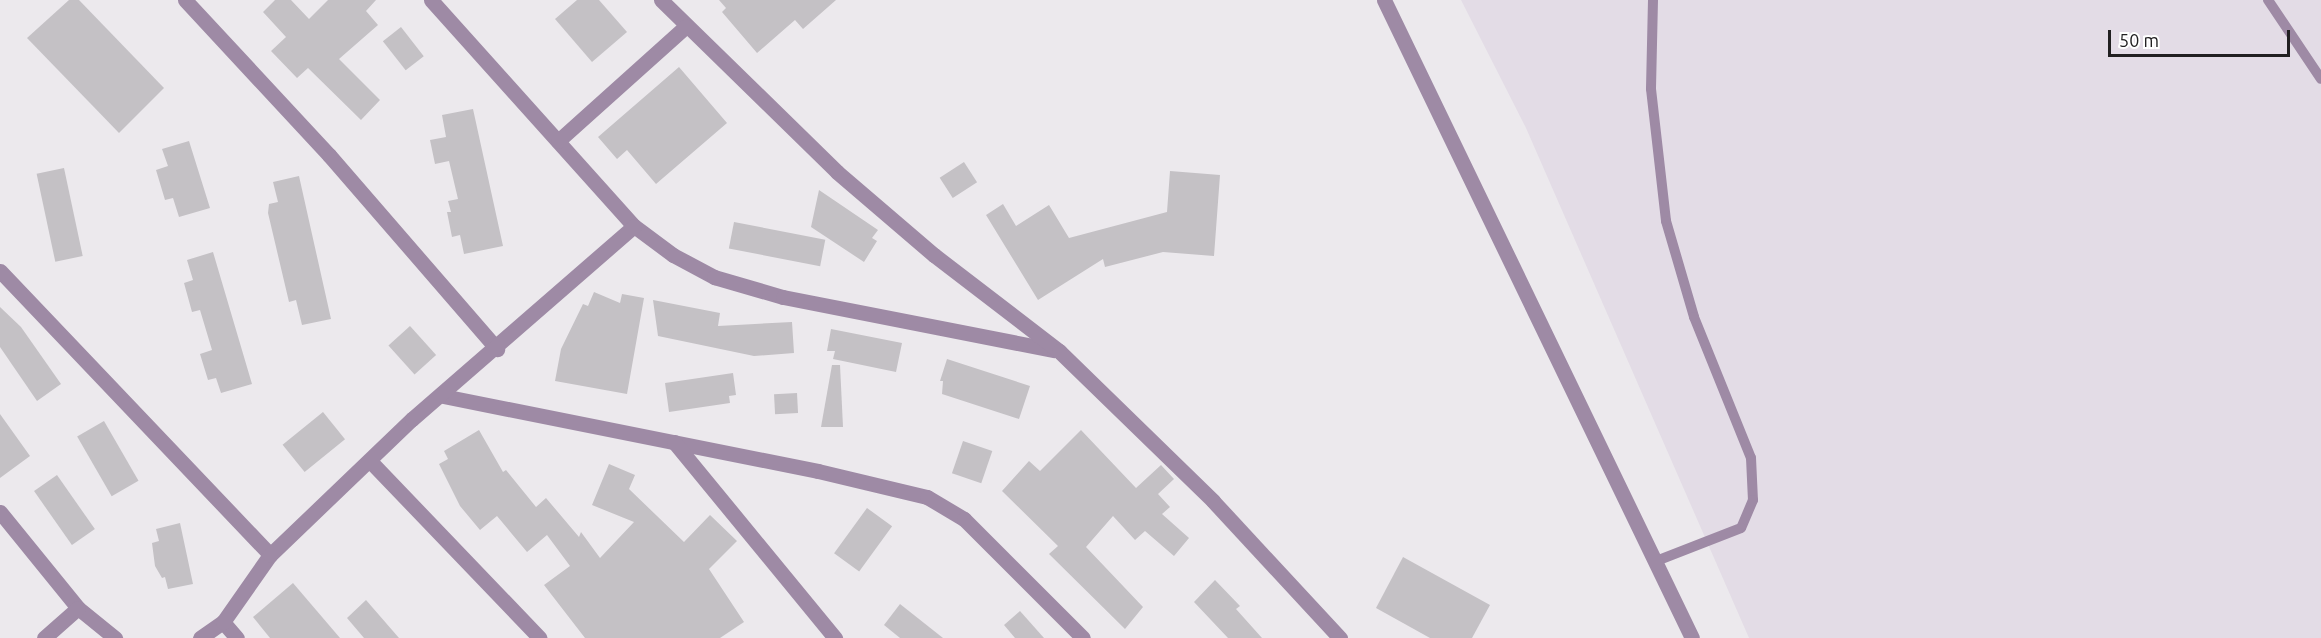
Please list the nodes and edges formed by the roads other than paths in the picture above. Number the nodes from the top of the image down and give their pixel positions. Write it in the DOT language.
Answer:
graph roads {
  1 [pos="185,0"];
  2 [pos="431,0"];
  3 [pos="662,0"];
  4 [pos="1384,0"];
  5 [pos="1653,0"];
  6 [pos="2268,0"];
  7 [pos="686,26"];
  8 [pos="2321,79"];
  9 [pos="558,141"];
  10 [pos="634,226"];
  11 [pos="0,271"];
  12 [pos="497,349"];
  13 [pos="1059,351"];
  14 [pos="443,396"];
  15 [pos="674,442"];
  16 [pos="370,461"];
  17 [pos="0,512"];
  18 [pos="270,555"];
  19 [pos="1654,562"];
  20 [pos="78,608"];
  21 [pos="223,622"];
  22 [pos="1337,636"];
  23 [pos="44,638"];
  24 [pos="115,638"];
  25 [pos="200,638"];
  26 [pos="237,638"];
  27 [pos="540,638"];
  28 [pos="835,638"];
  29 [pos="1083,638"];
  30 [pos="1692,638"];
  1 -- 12 [label="street"];
  2 -- 9 [label="street"];
  3 -- 7 [label="street"];
  4 -- 19 [label="street"];
  5 -- 19 [label="lane"];
  6 -- 8 [label="lane"];
  7 -- 9 [label="street"];
  7 -- 13 [label="street"];
  9 -- 10 [label="street"];
  10 -- 12 [label="street"];
  10 -- 13 [label="street"];
  11 -- 18 [label="street"];
  12 -- 14 [label="street"];
  13 -- 22 [label="street"];
  14 -- 15 [label="street"];
  14 -- 16 [label="street"];
  15 -- 28 [label="street"];
  15 -- 29 [label="street"];
  16 -- 18 [label="street"];
  16 -- 27 [label="street"];
  17 -- 20 [label="street"];
  18 -- 21 [label="street"];
  19 -- 30 [label="street"];
  20 -- 23 [label="street"];
  20 -- 24 [label="street"];
  21 -- 25 [label="street"];
  21 -- 26 [label="street"];
}
